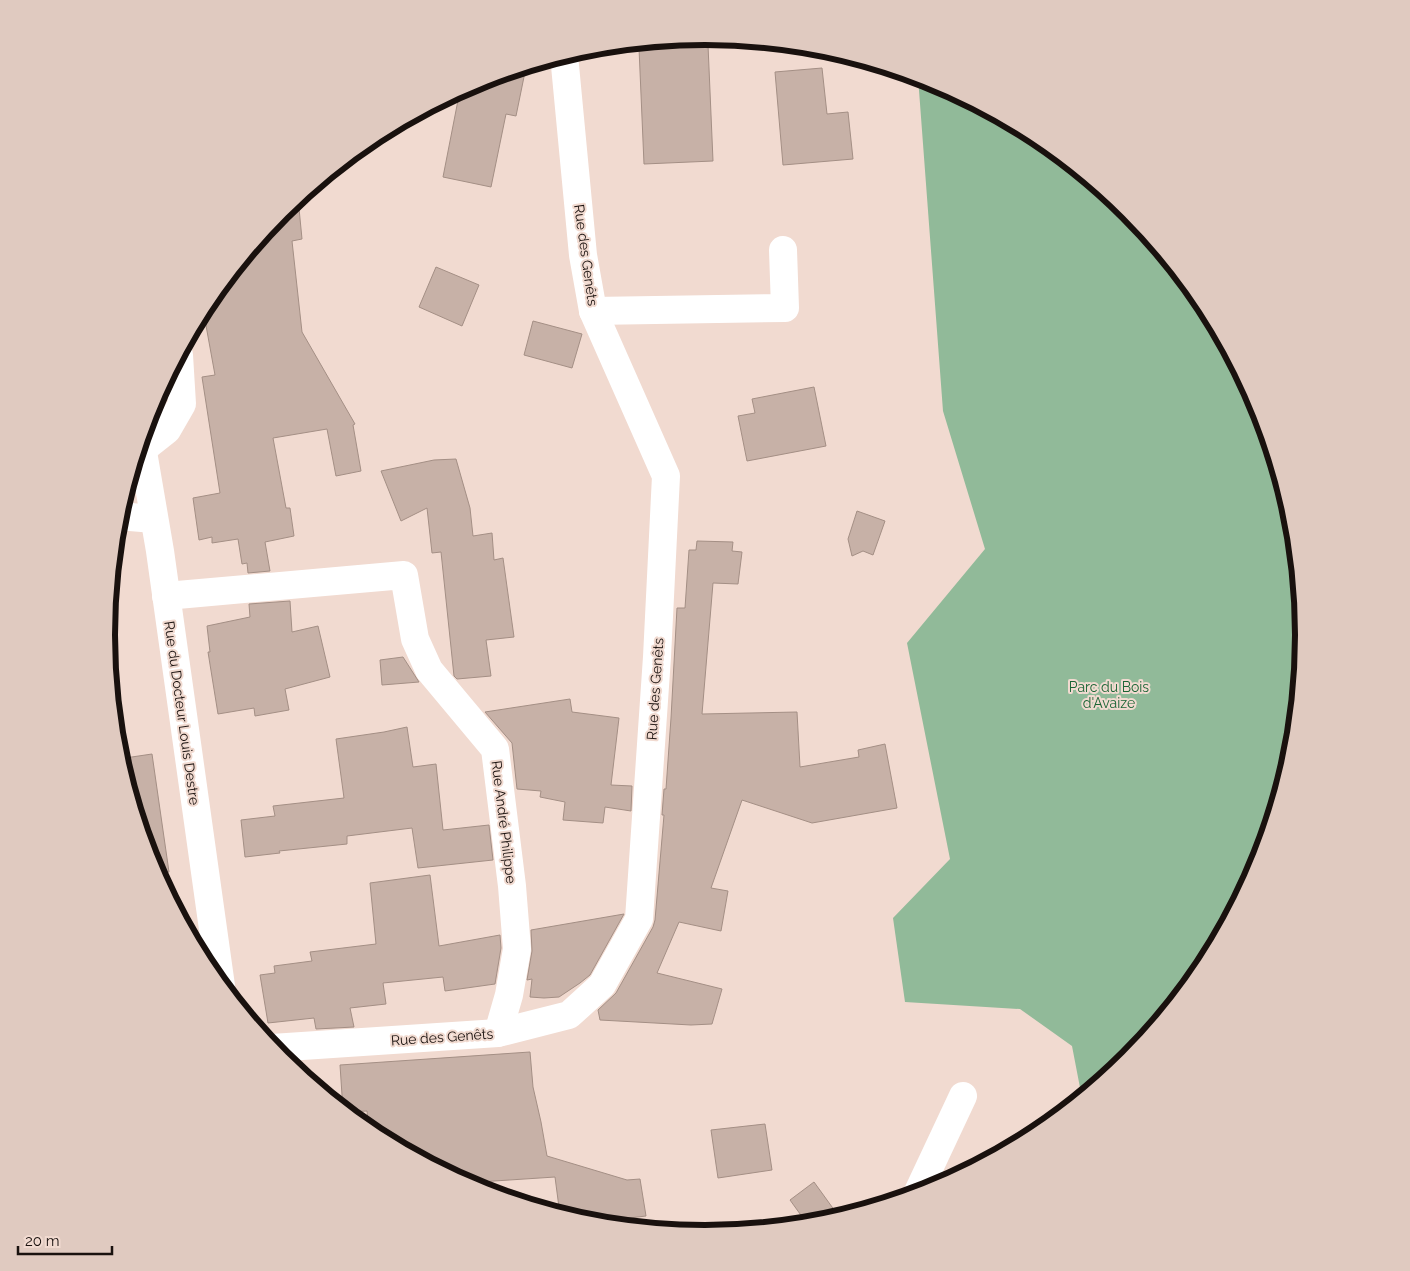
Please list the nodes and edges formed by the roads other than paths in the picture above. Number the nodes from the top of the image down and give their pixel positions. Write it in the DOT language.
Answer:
graph roads {
  1 [pos="565,62"];
  2 [pos="783,250"];
  3 [pos="593,311"];
  4 [pos="180,366"];
  5 [pos="148,441"];
  6 [pos="144,454"];
  7 [pos="127,517"];
  8 [pos="154,519"];
  9 [pos="166,596"];
  10 [pos="219,970"];
  11 [pos="498,1033"];
  12 [pos="282,1047"];
  13 [pos="964,1096"];
  14 [pos="921,1185"];
  1 -- 3 [label="street, Rue des Genêts"];
  2 -- 3 [label="street"];
  3 -- 11 [label="street, Rue des Genêts"];
  4 -- 5 [label="street"];
  6 -- 8 [label="street, Rue du Docteur Louis Destre"];
  7 -- 8 [label="street"];
  8 -- 9 [label="street, Rue du Docteur Louis Destre"];
  9 -- 10 [label="street, Rue du Docteur Louis Destre"];
  9 -- 11 [label="street, Rue André Philippe"];
  11 -- 12 [label="street, Rue des Genêts"];
  13 -- 14 [label="street"];
}
